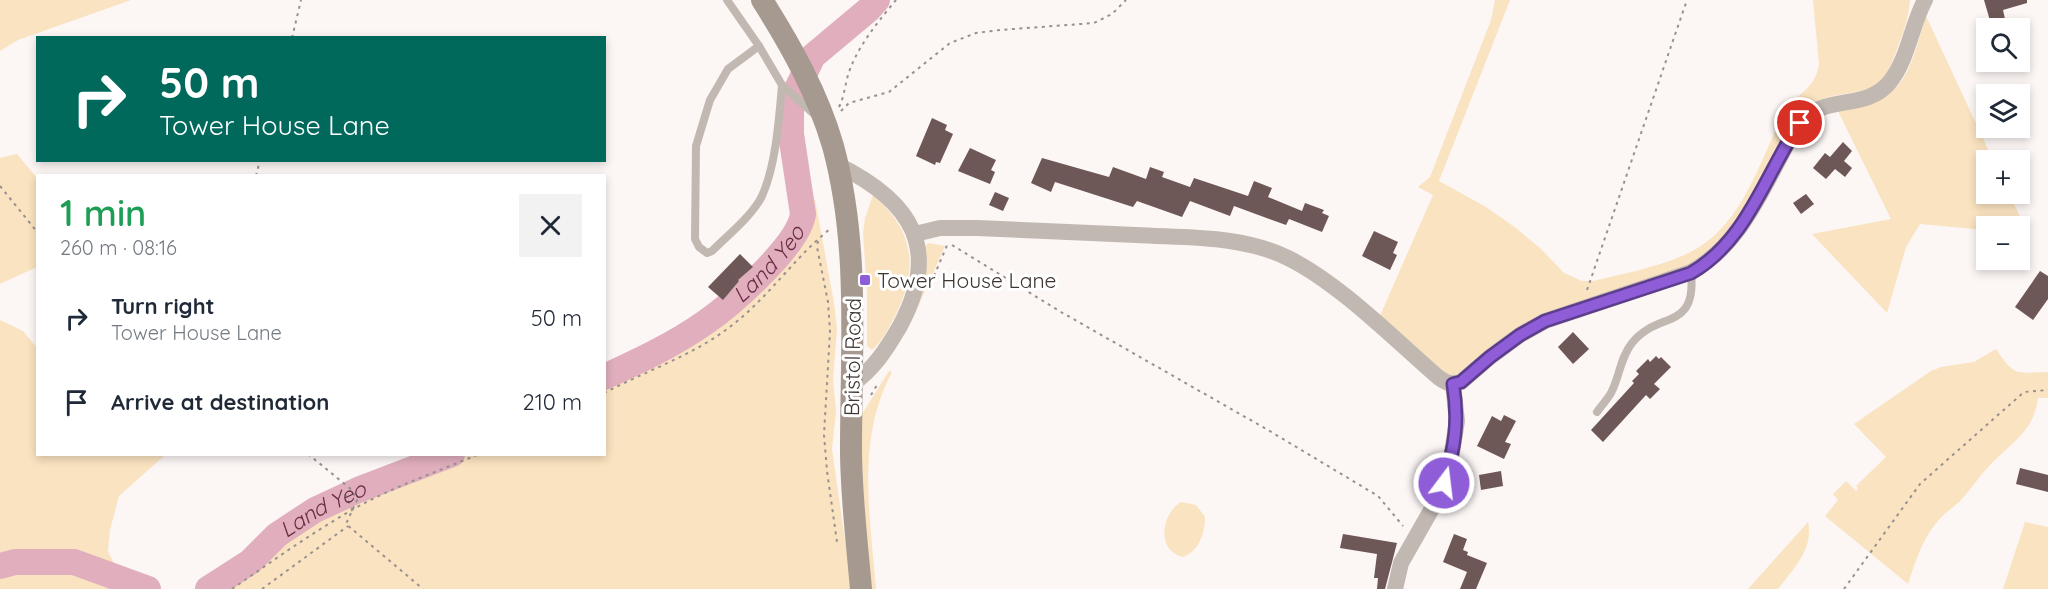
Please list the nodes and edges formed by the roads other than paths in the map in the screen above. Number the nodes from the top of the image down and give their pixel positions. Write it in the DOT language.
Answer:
graph roads {
  1 [pos="727,0"];
  2 [pos="762,0"];
  3 [pos="1925,0"];
  4 [pos="759,46"];
  5 [pos="782,85"];
  6 [pos="824,119"];
  7 [pos="838,165"];
  8 [pos="915,234"];
  9 [pos="1691,273"];
  10 [pos="1453,384"];
  11 [pos="851,385"];
  12 [pos="1596,412"];
  13 [pos="861,589"];
  14 [pos="1395,589"];
  1 -- 4 [label="lane"];
  2 -- 6 [label="main road, Bristol Road"];
  3 -- 9 [label="street"];
  4 -- 5 [label="lane"];
  4 -- 5 [label="lane"];
  5 -- 6 [label="lane"];
  6 -- 7 [label="main road, Bristol Road"];
  7 -- 8 [label="street"];
  7 -- 11 [label="main road, Bristol Road"];
  8 -- 10 [label="street"];
  8 -- 11 [label="street"];
  9 -- 10 [label="street"];
  9 -- 12 [label="lane"];
  10 -- 14 [label="street"];
  11 -- 13 [label="main road, Bristol Road"];
}
